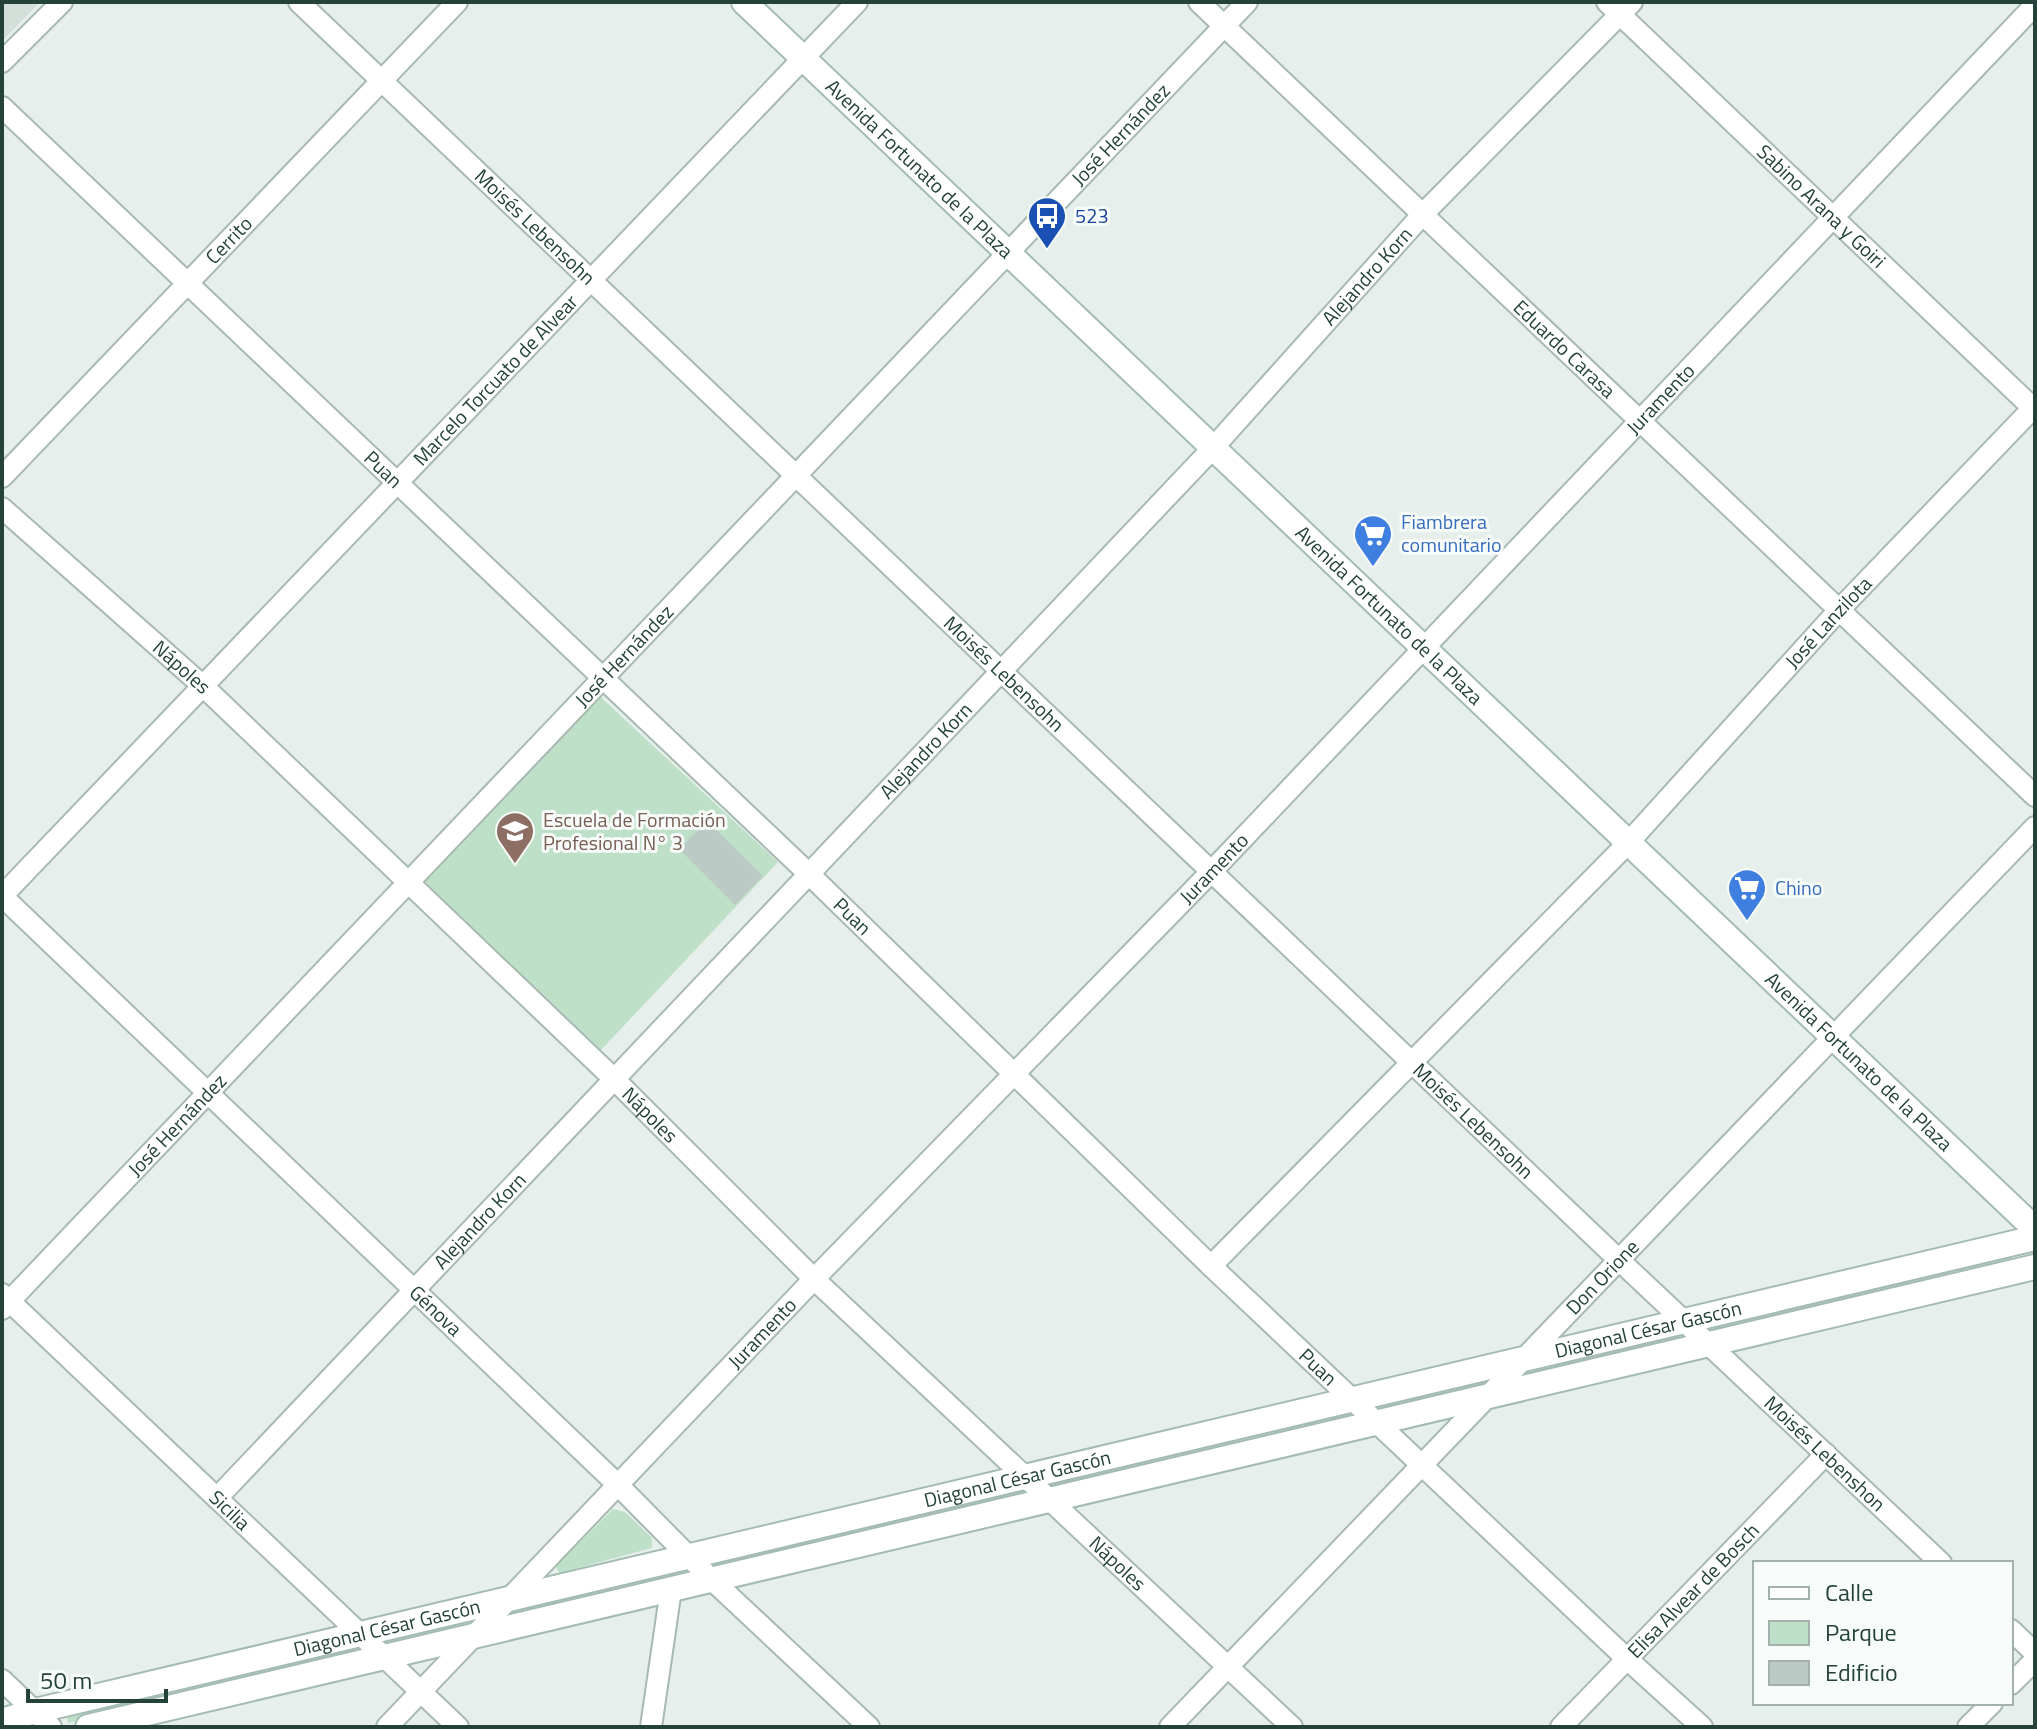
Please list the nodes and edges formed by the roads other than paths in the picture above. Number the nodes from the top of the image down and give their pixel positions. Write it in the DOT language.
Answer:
graph roads {
  1 [pos="62,2"];
  2 [pos="299,2"];
  3 [pos="457,2"];
  4 [pos="744,2"];
  5 [pos="857,2"];
  6 [pos="1199,2"];
  7 [pos="1247,2"];
  8 [pos="2035,5"];
  9 [pos="1620,6"];
  10 [pos="1224,26"];
  11 [pos="804,59"];
  12 [pos="2,62"];
  13 [pos="381,81"];
  14 [pos="2,107"];
  15 [pos="1422,215"];
  16 [pos="1833,217"];
  17 [pos="1008,253"];
  18 [pos="592,281"];
  19 [pos="187,284"];
  20 [pos="2034,408"];
  21 [pos="1640,421"];
  22 [pos="1212,449"];
  23 [pos="796,476"];
  24 [pos="2,477"];
  25 [pos="398,483"];
  26 [pos="2,508"];
  27 [pos="1839,610"];
  28 [pos="1424,648"];
  29 [pos="1001,672"];
  30 [pos="603,678"];
  31 [pos="203,686"];
  32 [pos="2035,796"];
  33 [pos="2035,827"];
  34 [pos="1628,843"];
  35 [pos="1211,872"];
  36 [pos="809,874"];
  37 [pos="408,883"];
  38 [pos="2,896"];
  39 [pos="1833,1037"];
  40 [pos="1412,1064"];
  41 [pos="1012,1073"];
  42 [pos="614,1079"];
  43 [pos="208,1092"];
  44 [pos="2035,1229"];
  45 [pos="2035,1238"];
  46 [pos="1619,1260"];
  47 [pos="1211,1266"];
  48 [pos="2035,1267"];
  49 [pos="814,1279"];
  50 [pos="415,1290"];
  51 [pos="4,1301"];
  52 [pos="1687,1322"];
  53 [pos="1710,1344"];
  54 [pos="1524,1360"];
  55 [pos="1488,1396"];
  56 [pos="1353,1401"];
  57 [pos="1375,1423"];
  58 [pos="1826,1454"];
  59 [pos="1423,1465"];
  60 [pos="1027,1478"];
  61 [pos="618,1485"];
  62 [pos="217,1498"];
  63 [pos="1050,1500"];
  64 [pos="689,1558"];
  65 [pos="1939,1561"];
  66 [pos="711,1579"];
  67 [pos="671,1589"];
  68 [pos="505,1601"];
  69 [pos="2013,1632"];
  70 [pos="361,1635"];
  71 [pos="471,1636"];
  72 [pos="2035,1653"];
  73 [pos="384,1657"];
  74 [pos="1626,1658"];
  75 [pos="2035,1660"];
  76 [pos="1229,1667"];
  77 [pos="2,1680"];
  78 [pos="2013,1682"];
  79 [pos="421,1690"];
  80 [pos="1990,1705"];
  81 [pos="43,1719"];
  82 [pos="2,1721"];
  83 [pos="88,1727"];
  84 [pos="387,1727"];
  85 [pos="458,1727"];
  86 [pos="651,1727"];
  87 [pos="869,1727"];
  88 [pos="1170,1727"];
  89 [pos="1292,1727"];
  90 [pos="1561,1727"];
  91 [pos="1702,1727"];
  92 [pos="1968,1727"];
  1 -- 12 [label="street"];
  2 -- 13 [label="street, Moisés Lebensohn"];
  3 -- 13 [label="street, Cerrito"];
  4 -- 11 [label="street, Avenida Fortunato de la Plaza"];
  5 -- 11 [label="street, Marcelo Torcuato de Alvear"];
  6 -- 10 [label="street, Eduardo Carasa"];
  7 -- 10 [label="street, José Hernández"];
  8 -- 16 [label="street, Juramento"];
  9 -- 15 [label="street, Alejandro Korn"];
  9 -- 16 [label="street, Sabino Arana y Goiri"];
  10 -- 15 [label="street, Eduardo Carasa"];
  10 -- 17 [label="street, José Hernández"];
  11 -- 17 [label="street, Avenida Fortunato de la Plaza"];
  11 -- 18 [label="street, Marcelo Torcuato de Alvear"];
  13 -- 18 [label="street, Moisés Lebensohn"];
  13 -- 19 [label="street, Cerrito"];
  14 -- 19 [label="street, Puan"];
  15 -- 21 [label="street, Eduardo Carasa"];
  15 -- 22 [label="street, Alejandro Korn"];
  16 -- 20 [label="street, Sabino Arana y Goiri"];
  16 -- 21 [label="street, Juramento"];
  17 -- 22 [label="street, Avenida Fortunato de la Plaza"];
  17 -- 23 [label="street, José Hernández"];
  18 -- 23 [label="street, Moisés Lebensohn"];
  18 -- 25 [label="street, Marcelo Torcuato de Alvear"];
  19 -- 24 [label="street, Cerrito"];
  19 -- 25 [label="street, Puan"];
  20 -- 27 [label="street, José Lanzilota"];
  21 -- 27 [label="street, Eduardo Carasa"];
  21 -- 28 [label="street, Juramento"];
  22 -- 28 [label="street, Avenida Fortunato de la Plaza"];
  22 -- 29 [label="street, Alejandro Korn"];
  23 -- 29 [label="street, Moisés Lebensohn"];
  23 -- 30 [label="street, José Hernández"];
  25 -- 30 [label="street, Puan"];
  25 -- 31 [label="street, Marcelo Torcuato de Alvear"];
  26 -- 31 [label="street, Nápoles"];
  27 -- 32 [label="street, Eduardo Carasa"];
  27 -- 34 [label="street, José Lanzilota"];
  28 -- 34 [label="street, Avenida Fortunato de la Plaza"];
  28 -- 35 [label="street, Juramento"];
  29 -- 35 [label="street, Moisés Lebensohn"];
  29 -- 36 [label="street, Alejandro Korn"];
  30 -- 36 [label="street, Puan"];
  30 -- 37 [label="street, José Hernández"];
  31 -- 37 [label="street, Nápoles"];
  31 -- 38 [label="street, Marcelo Torcuato de Alvear"];
  33 -- 39 [label="street, Don Orione"];
  34 -- 39 [label="street, Avenida Fortunato de la Plaza"];
  34 -- 40 [label="street, José Lanzilota"];
  35 -- 40 [label="street, Moisés Lebensohn"];
  35 -- 41 [label="street, Juramento"];
  36 -- 41 [label="street, Puan"];
  36 -- 42 [label="street, Alejandro Korn"];
  37 -- 42 [label="street, Nápoles"];
  37 -- 43 [label="street, José Hernández"];
  38 -- 43 [label="street, Génova"];
  39 -- 44 [label="street, Avenida Fortunato de la Plaza"];
  39 -- 46 [label="street, Don Orione"];
  40 -- 46 [label="street, Moisés Lebensohn"];
  40 -- 47 [label="street, José Lanzilota"];
  41 -- 47 [label="street, Puan"];
  41 -- 49 [label="street, Juramento"];
  42 -- 49 [label="street, Nápoles"];
  42 -- 50 [label="street, Alejandro Korn"];
  43 -- 50 [label="street, Génova"];
  43 -- 51 [label="street, José Hernández"];
  45 -- 52 [label="street, Diagonal César Gascón"];
  46 -- 52 [label="street, Moisés Lebensohn"];
  46 -- 54 [label="street, Don Orione"];
  47 -- 56 [label="street, Puan"];
  48 -- 53 [label="street, Diagonal César Gascón"];
  49 -- 60 [label="street, Nápoles"];
  49 -- 61 [label="street, Juramento"];
  50 -- 61 [label="street, Génova"];
  50 -- 62 [label="street, Alejandro Korn"];
  51 -- 62 [label="street, Sicilia"];
  52 -- 53 [label="street, Moisés Lebensohn"];
  52 -- 54 [label="street, Diagonal César Gascón"];
  53 -- 55 [label="street, Diagonal César Gascón"];
  53 -- 58 [label="street, Moisés Lebenshon"];
  54 -- 55 [label="street, Don Orione"];
  54 -- 56 [label="street, Diagonal César Gascón"];
  55 -- 57 [label="street, Diagonal César Gascón"];
  55 -- 59 [label="street, Don Orione"];
  56 -- 57 [label="street, Puan"];
  56 -- 60 [label="street, Diagonal César Gascón"];
  57 -- 59 [label="street, Puan"];
  57 -- 63 [label="street, Diagonal César Gascón"];
  58 -- 65 [label="street, Moisés Lebenshon"];
  58 -- 74 [label="street, Elisa Alvear de Bosch"];
  59 -- 74 [label="street, Puan"];
  59 -- 76 [label="street, Don Orione"];
  60 -- 63 [label="street, Nápoles"];
  60 -- 64 [label="street, Diagonal César Gascón"];
  61 -- 64 [label="street, Génova"];
  61 -- 68 [label="street, Juramento"];
  62 -- 70 [label="street, Sicilia"];
  63 -- 66 [label="street, Diagonal César Gascón"];
  63 -- 76 [label="street, Nápoles"];
  64 -- 66 [label="street, Génova"];
  64 -- 68 [label="street, Diagonal César Gascón"];
  66 -- 67 [label="street, Diagonal César Gascón"];
  66 -- 87 [label="street, Génova"];
  67 -- 71 [label="street, Diagonal César Gascón"];
  67 -- 86 [label="street"];
  68 -- 70 [label="street, Diagonal César Gascón"];
  68 -- 71 [label="street, Juramento"];
  69 -- 72 [label="street"];
  70 -- 73 [label="street, Sicilia"];
  70 -- 81 [label="street, Diagonal César Gascón"];
  71 -- 73 [label="street, Diagonal César Gascón"];
  71 -- 79 [label="street, Juramento"];
  73 -- 79 [label="street, Sicilia"];
  73 -- 83 [label="street, Diagonal César Gascón"];
  74 -- 90 [label="street, Elisa Alvear de Bosch"];
  74 -- 91 [label="street, Puan"];
  75 -- 78 [label="street"];
  76 -- 88 [label="street, Don Orione"];
  76 -- 89 [label="street, Nápoles"];
  77 -- 81 [label="street"];
  79 -- 84 [label="street, Juramento"];
  79 -- 85 [label="street, Sicilia"];
  80 -- 92 [label="street"];
  81 -- 82 [label="street, Diagonal César Gascón"];
}
